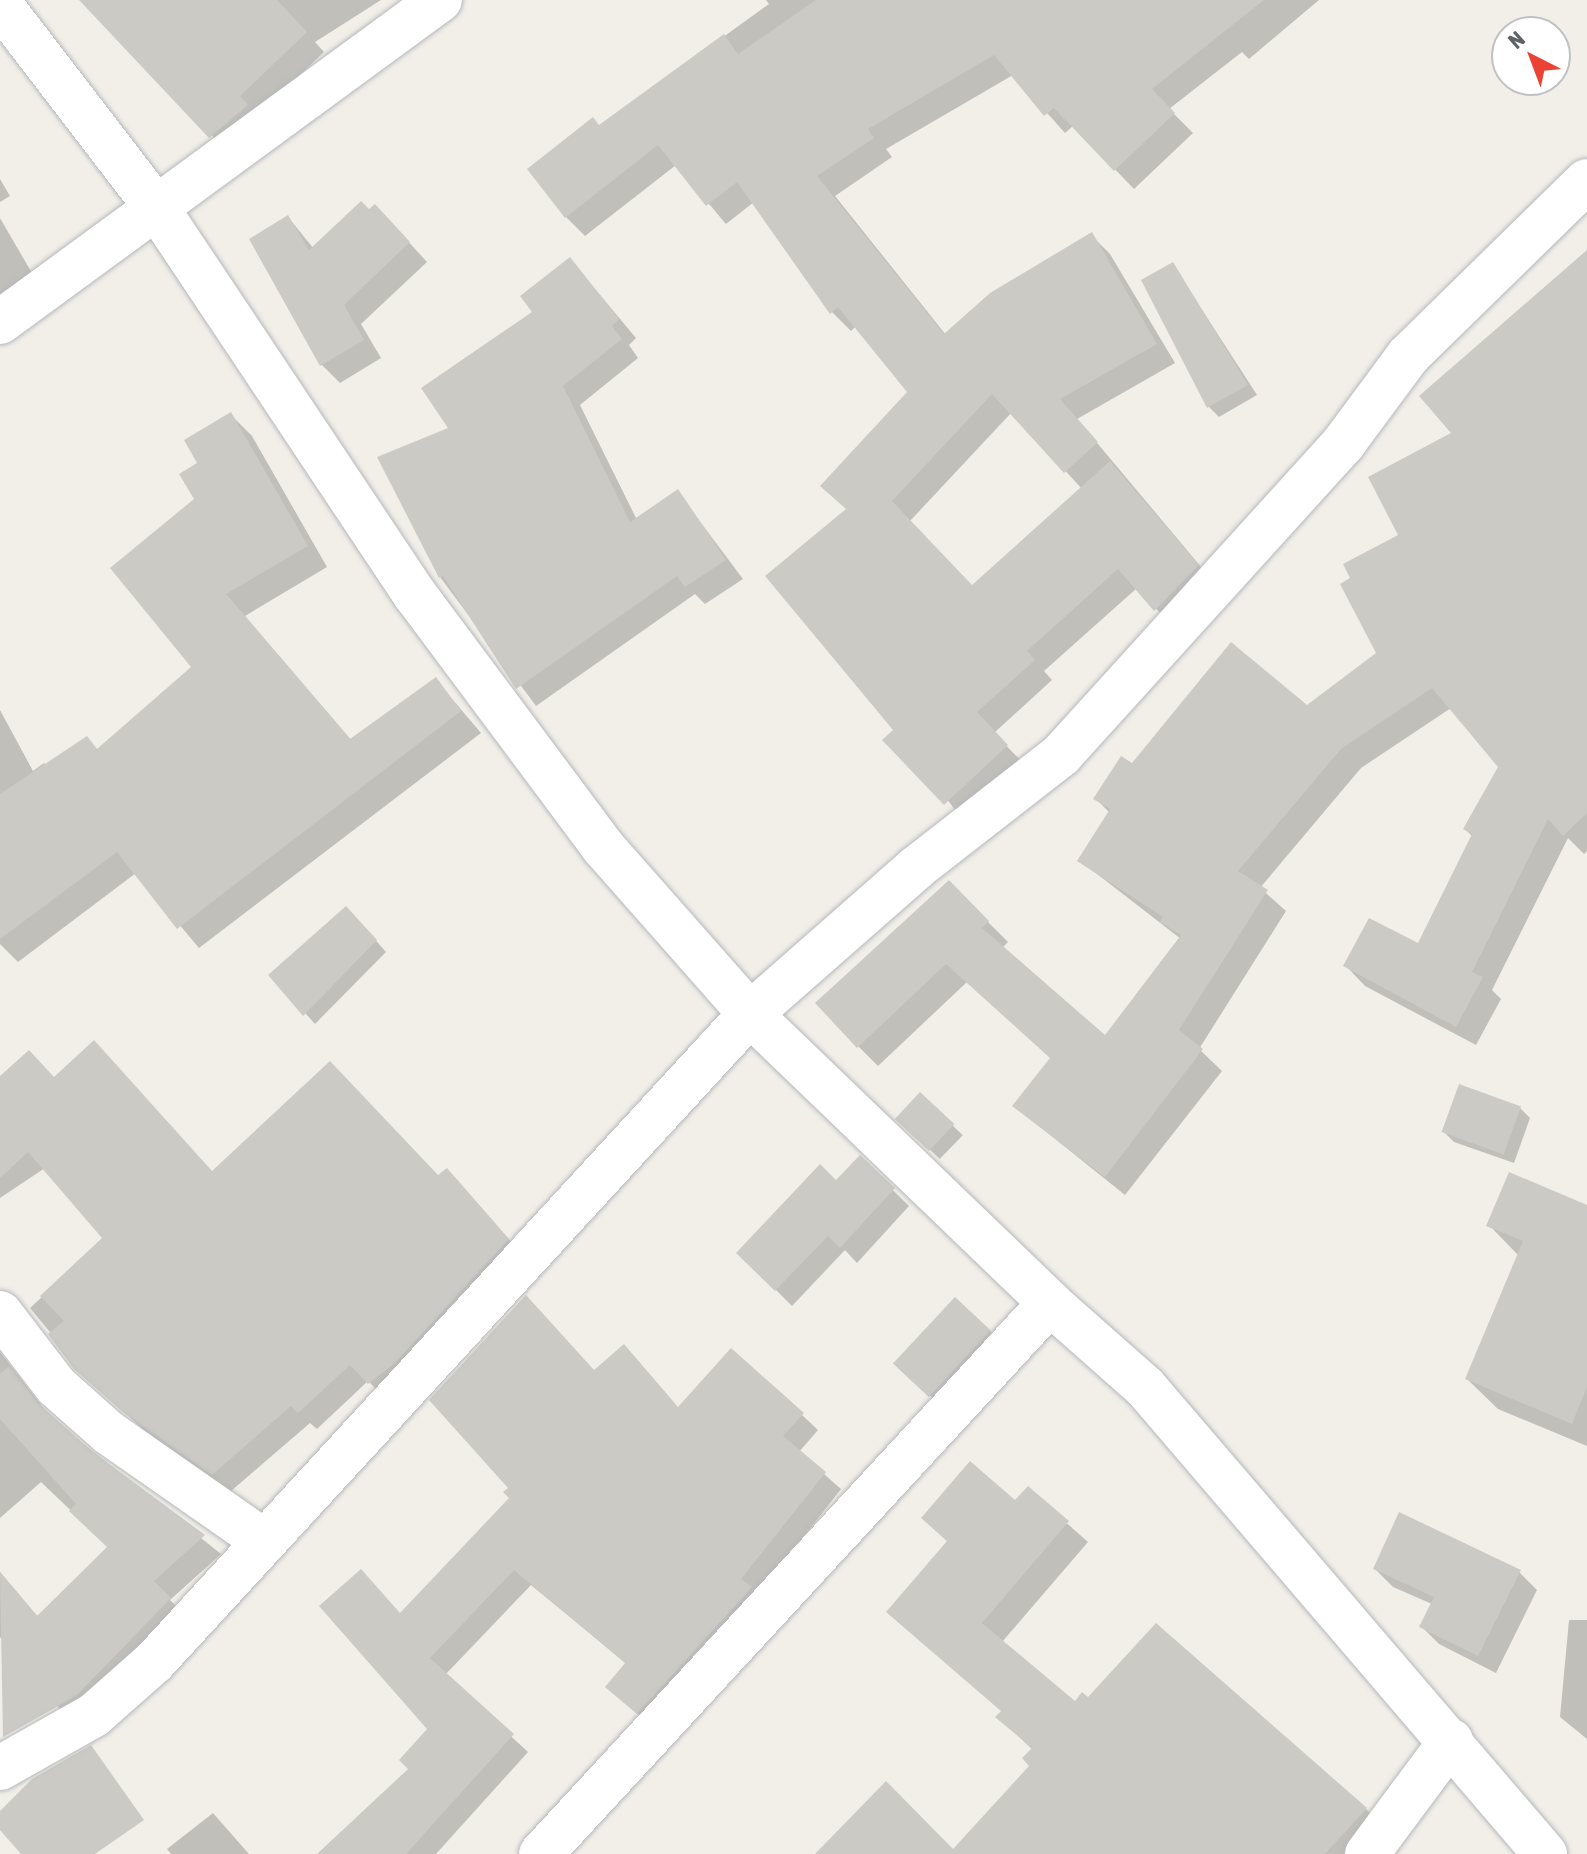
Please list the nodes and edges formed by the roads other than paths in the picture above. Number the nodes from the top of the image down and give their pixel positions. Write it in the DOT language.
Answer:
graph roads {
  1 [pos="440,0"];
  2 [pos="0,4"];
  3 [pos="1587,181"];
  4 [pos="159,211"];
  5 [pos="0,322"];
  6 [pos="750,1014"];
  7 [pos="1050,1303"];
  8 [pos="0,1313"];
  9 [pos="264,1541"];
  10 [pos="1451,1741"];
  11 [pos="0,1768"];
  12 [pos="541,1854"];
  13 [pos="1367,1854"];
  14 [pos="1545,1854"];
  1 -- 4 [label="street"];
  2 -- 4 [label="street"];
  3 -- 6 [label="street"];
  4 -- 5 [label="street"];
  4 -- 6 [label="street"];
  6 -- 7 [label="street"];
  6 -- 9 [label="street"];
  7 -- 10 [label="street"];
  7 -- 12 [label="street"];
  8 -- 9 [label="street"];
  9 -- 11 [label="street"];
  10 -- 13 [label="street"];
  10 -- 14 [label="street"];
}
